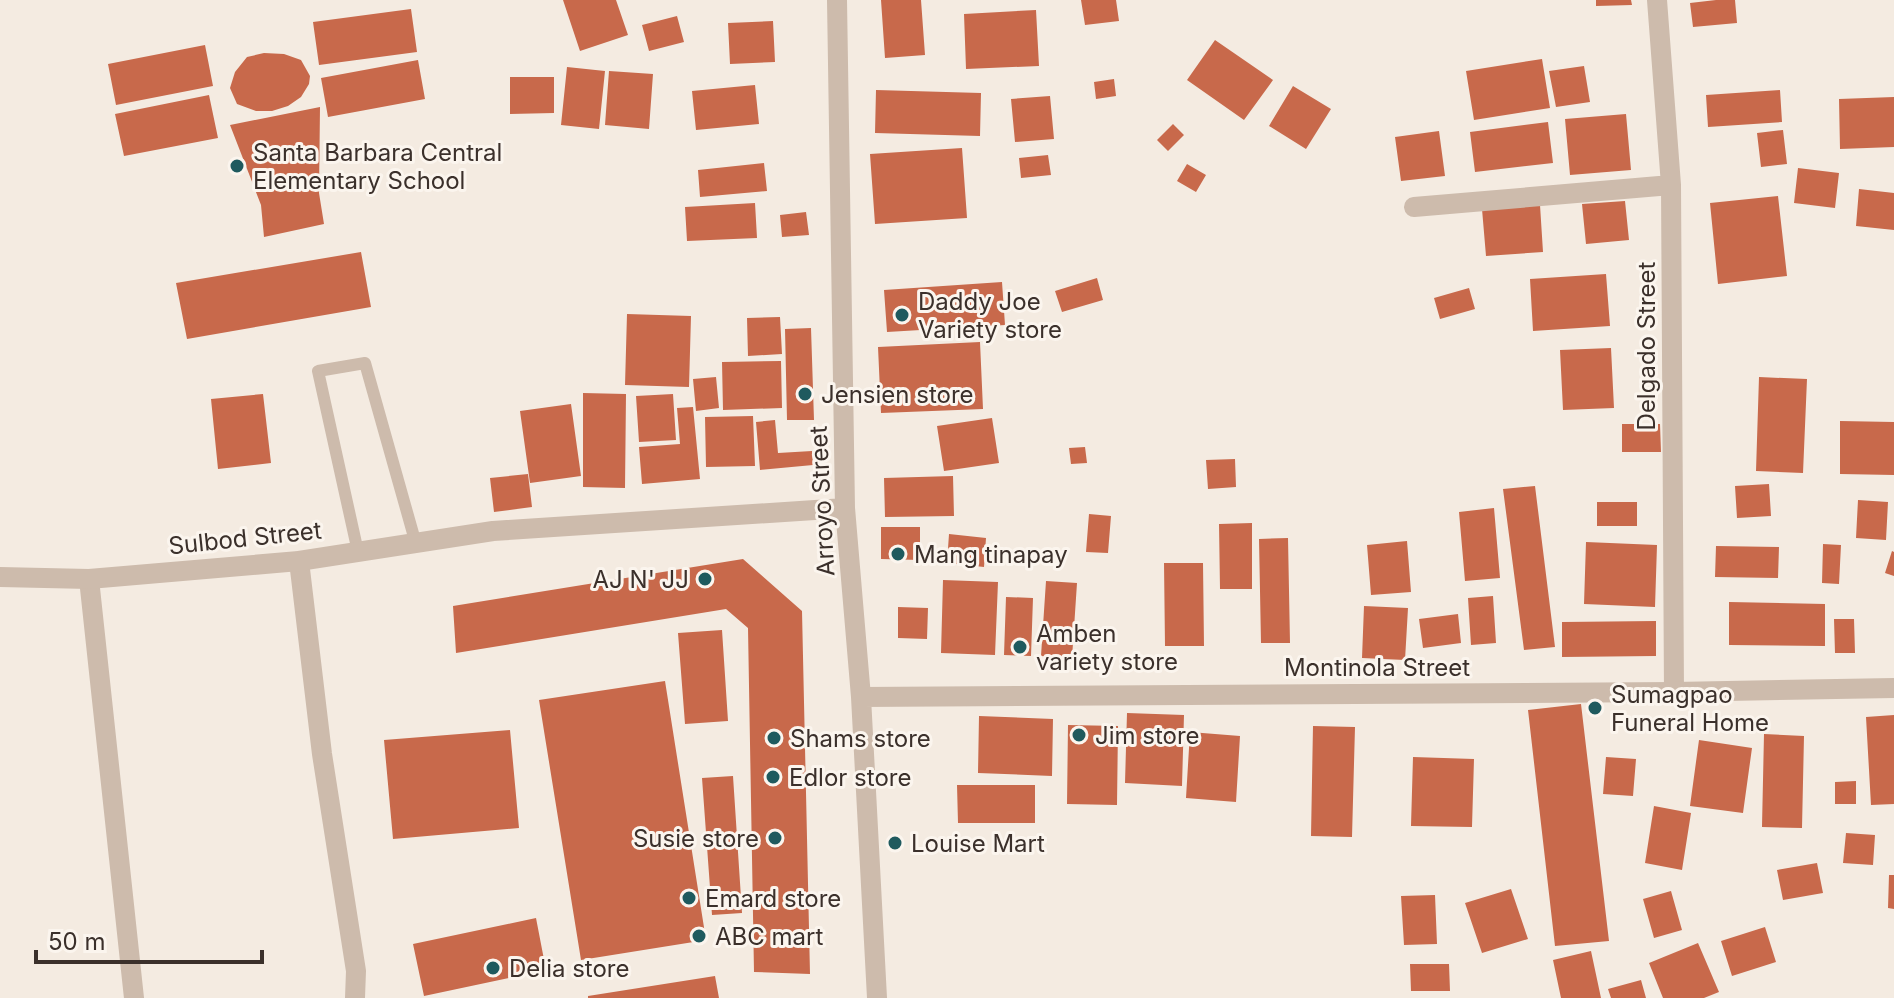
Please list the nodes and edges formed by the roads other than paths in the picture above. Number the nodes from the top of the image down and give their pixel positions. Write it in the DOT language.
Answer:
graph roads {
  1 [pos="837,0"];
  2 [pos="1657,0"];
  3 [pos="1671,185"];
  4 [pos="1414,207"];
  5 [pos="845,508"];
  6 [pos="416,544"];
  7 [pos="358,552"];
  8 [pos="299,561"];
  9 [pos="0,577"];
  10 [pos="89,579"];
  11 [pos="1894,688"];
  12 [pos="1674,692"];
  13 [pos="861,697"];
  14 [pos="134,998"];
  15 [pos="355,998"];
  16 [pos="877,998"];
  1 -- 5 [label="street, Arroyo Street"];
  2 -- 3 [label="street, Delgado Street"];
  3 -- 4 [label="street"];
  3 -- 12 [label="street, Delgado Street"];
  5 -- 6 [label="street, Sulbod Street"];
  5 -- 13 [label="street, Arroyo Street"];
  6 -- 7 [label="street, Sulbod Street"];
  6 -- 7 [label="lane"];
  7 -- 8 [label="street, Sulbod Street"];
  8 -- 10 [label="street, Sulbod Street"];
  8 -- 15 [label="street"];
  9 -- 10 [label="street, Sulbod Street"];
  10 -- 14 [label="street"];
  11 -- 12 [label="street, Montinola Street"];
  12 -- 13 [label="street, Montinola Street"];
  13 -- 16 [label="street, Arroyo Street"];
}
